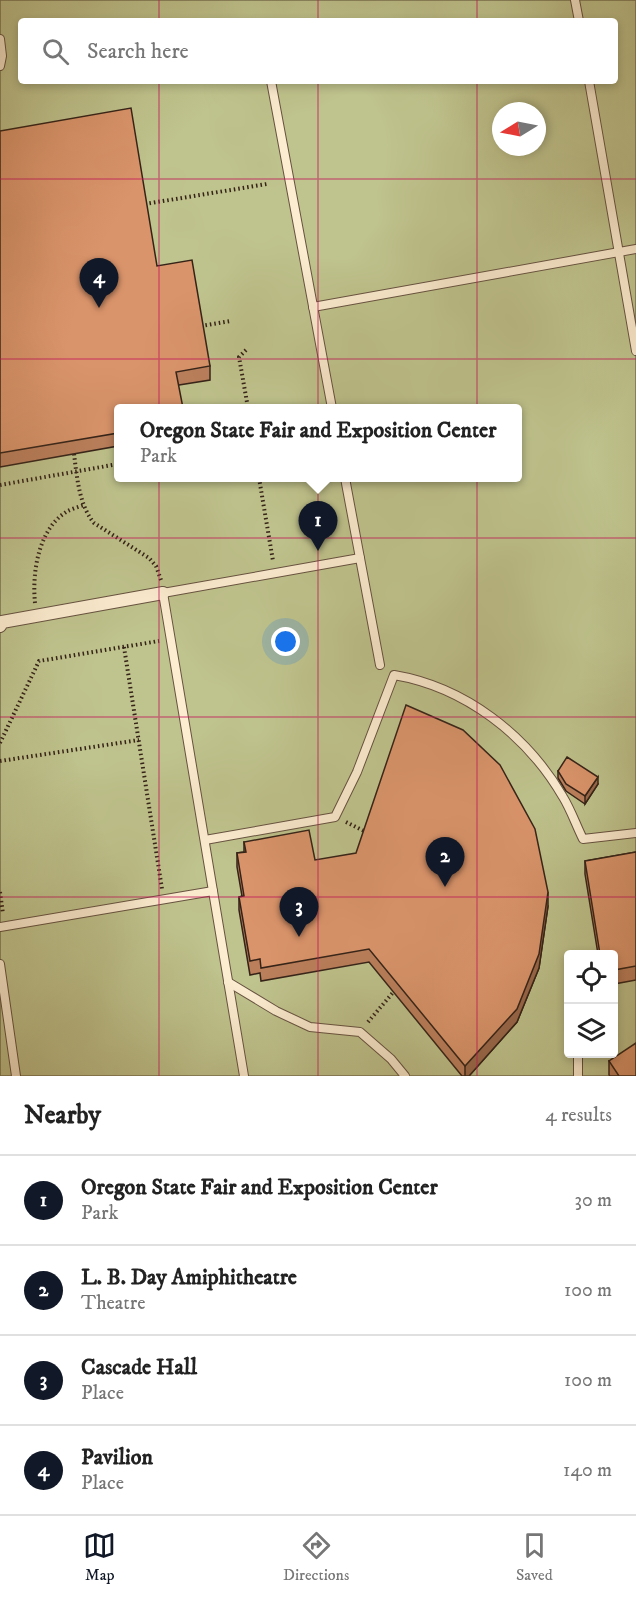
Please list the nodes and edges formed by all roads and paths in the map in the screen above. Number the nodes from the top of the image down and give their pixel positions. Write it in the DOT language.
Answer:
graph roads {
  1 [pos="575,0"];
  2 [pos="578,18"];
  3 [pos="0,39"];
  4 [pos="0,66"];
  5 [pos="272,84"];
  6 [pos="590,84"];
  7 [pos="267,184"];
  8 [pos="145,204"];
  9 [pos="636,249"];
  10 [pos="619,252"];
  11 [pos="313,307"];
  12 [pos="230,321"];
  13 [pos="201,326"];
  14 [pos="246,350"];
  15 [pos="636,351"];
  16 [pos="247,404"];
  17 [pos="331,404"];
  18 [pos="74,454"];
  19 [pos="114,465"];
  20 [pos="76,471"];
  21 [pos="260,482"];
  22 [pos="346,482"];
  23 [pos="0,485"];
  24 [pos="84,505"];
  25 [pos="360,558"];
  26 [pos="275,573"];
  27 [pos="163,593"];
  28 [pos="37,616"];
  29 [pos="0,627"];
  30 [pos="171,639"];
  31 [pos="124,647"];
  32 [pos="380,665"];
  33 [pos="139,740"];
  34 [pos="0,743"];
  35 [pos="0,761"];
  36 [pos="335,816"];
  37 [pos="368,832"];
  38 [pos="636,833"];
  39 [pos="205,840"];
  40 [pos="213,891"];
  41 [pos="0,892"];
  42 [pos="163,899"];
  43 [pos="3,927"];
  44 [pos="0,964"];
  45 [pos="228,982"];
  46 [pos="399,987"];
  47 [pos="360,1032"];
  48 [pos="578,1058"];
  49 [pos="16,1076"];
  50 [pos="244,1076"];
  51 [pos="405,1076"];
  52 [pos="578,1076"];
  1 -- 2 [label="lane"];
  3 -- 4 [label="lane"];
  5 -- 11 [label="lane"];
  6 -- 10 [label="lane"];
  7 -- 8 [label="path"];
  9 -- 10 [label="lane"];
  10 -- 11 [label="lane"];
  10 -- 15 [label="lane"];
  11 -- 17 [label="lane"];
  12 -- 13 [label="path"];
  14 -- 16 [label="path"];
  18 -- 20 [label="path"];
  19 -- 20 [label="path"];
  20 -- 23 [label="path"];
  20 -- 24 [label="path"];
  21 -- 26 [label="path"];
  22 -- 25 [label="lane"];
  24 -- 27 [label="path"];
  24 -- 28 [label="path"];
  25 -- 26 [label="lane"];
  25 -- 32 [label="lane"];
  26 -- 27 [label="lane"];
  27 -- 28 [label="street"];
  27 -- 30 [label="lane"];
  28 -- 29 [label="street"];
  30 -- 31 [label="path"];
  30 -- 39 [label="lane"];
  31 -- 33 [label="path"];
  31 -- 34 [label="path"];
  33 -- 35 [label="path"];
  33 -- 42 [label="path"];
  36 -- 37 [label="path"];
  36 -- 38 [label="lane"];
  36 -- 39 [label="lane"];
  39 -- 40 [label="lane"];
  40 -- 42 [label="lane"];
  40 -- 45 [label="lane"];
  41 -- 43 [label="path"];
  42 -- 43 [label="lane"];
  44 -- 49 [label="lane"];
  45 -- 47 [label="lane"];
  45 -- 50 [label="lane"];
  46 -- 47 [label="path"];
  47 -- 51 [label="lane"];
  48 -- 52 [label="lane"];
}
